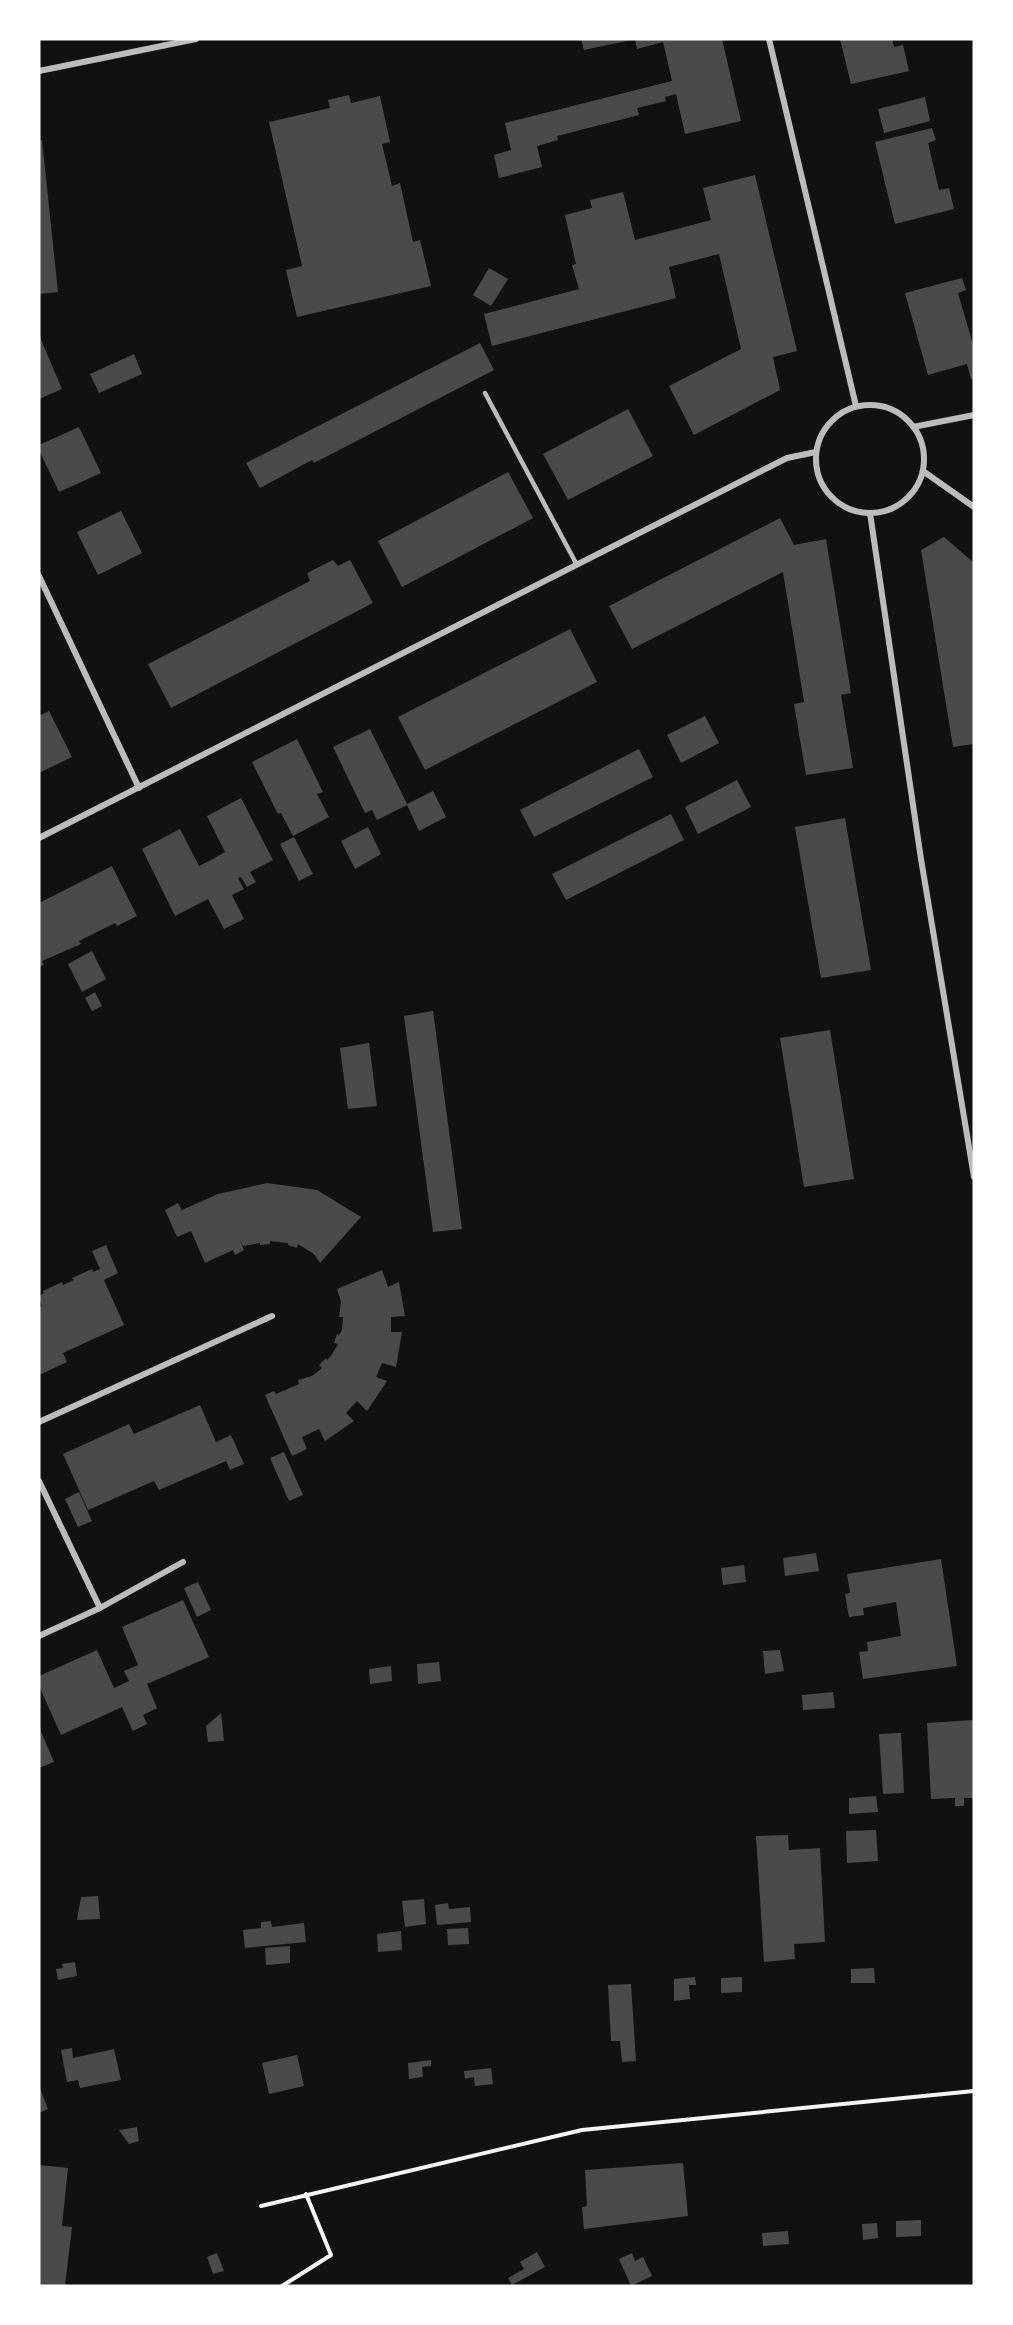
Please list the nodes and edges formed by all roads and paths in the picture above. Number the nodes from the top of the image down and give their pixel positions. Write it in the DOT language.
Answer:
graph roads {
  1 [pos="196,39"];
  2 [pos="769,39"];
  3 [pos="39,70"];
  4 [pos="485,393"];
  5 [pos="856,406"];
  6 [pos="974,415"];
  7 [pos="914,426"];
  8 [pos="816,452"];
  9 [pos="922,471"];
  10 [pos="974,507"];
  11 [pos="870,513"];
  12 [pos="577,566"];
  13 [pos="39,576"];
  14 [pos="139,788"];
  15 [pos="39,838"];
  16 [pos="974,1177"];
  17 [pos="272,1316"];
  18 [pos="39,1422"];
  19 [pos="39,1481"];
  20 [pos="183,1562"];
  21 [pos="100,1608"];
  22 [pos="39,1636"];
  23 [pos="974,2091"];
  24 [pos="306,2194"];
  25 [pos="261,2206"];
  26 [pos="282,2286"];
  1 -- 3 [label="street"];
  2 -- 5 [label="street"];
  4 -- 12 [label="lane"];
  5 -- 7 [label="street"];
  5 -- 8 [label="street"];
  6 -- 7 [label="street"];
  7 -- 9 [label="street"];
  8 -- 11 [label="street"];
  8 -- 12 [label="street"];
  9 -- 10 [label="street"];
  9 -- 11 [label="street"];
  11 -- 16 [label="street"];
  12 -- 14 [label="street"];
  13 -- 14 [label="street"];
  14 -- 15 [label="street"];
  17 -- 18 [label="street"];
  19 -- 21 [label="street"];
  20 -- 21 [label="street"];
  21 -- 22 [label="street"];
  23 -- 24 [label="path"];
  24 -- 25 [label="path"];
  24 -- 26 [label="path"];
}
